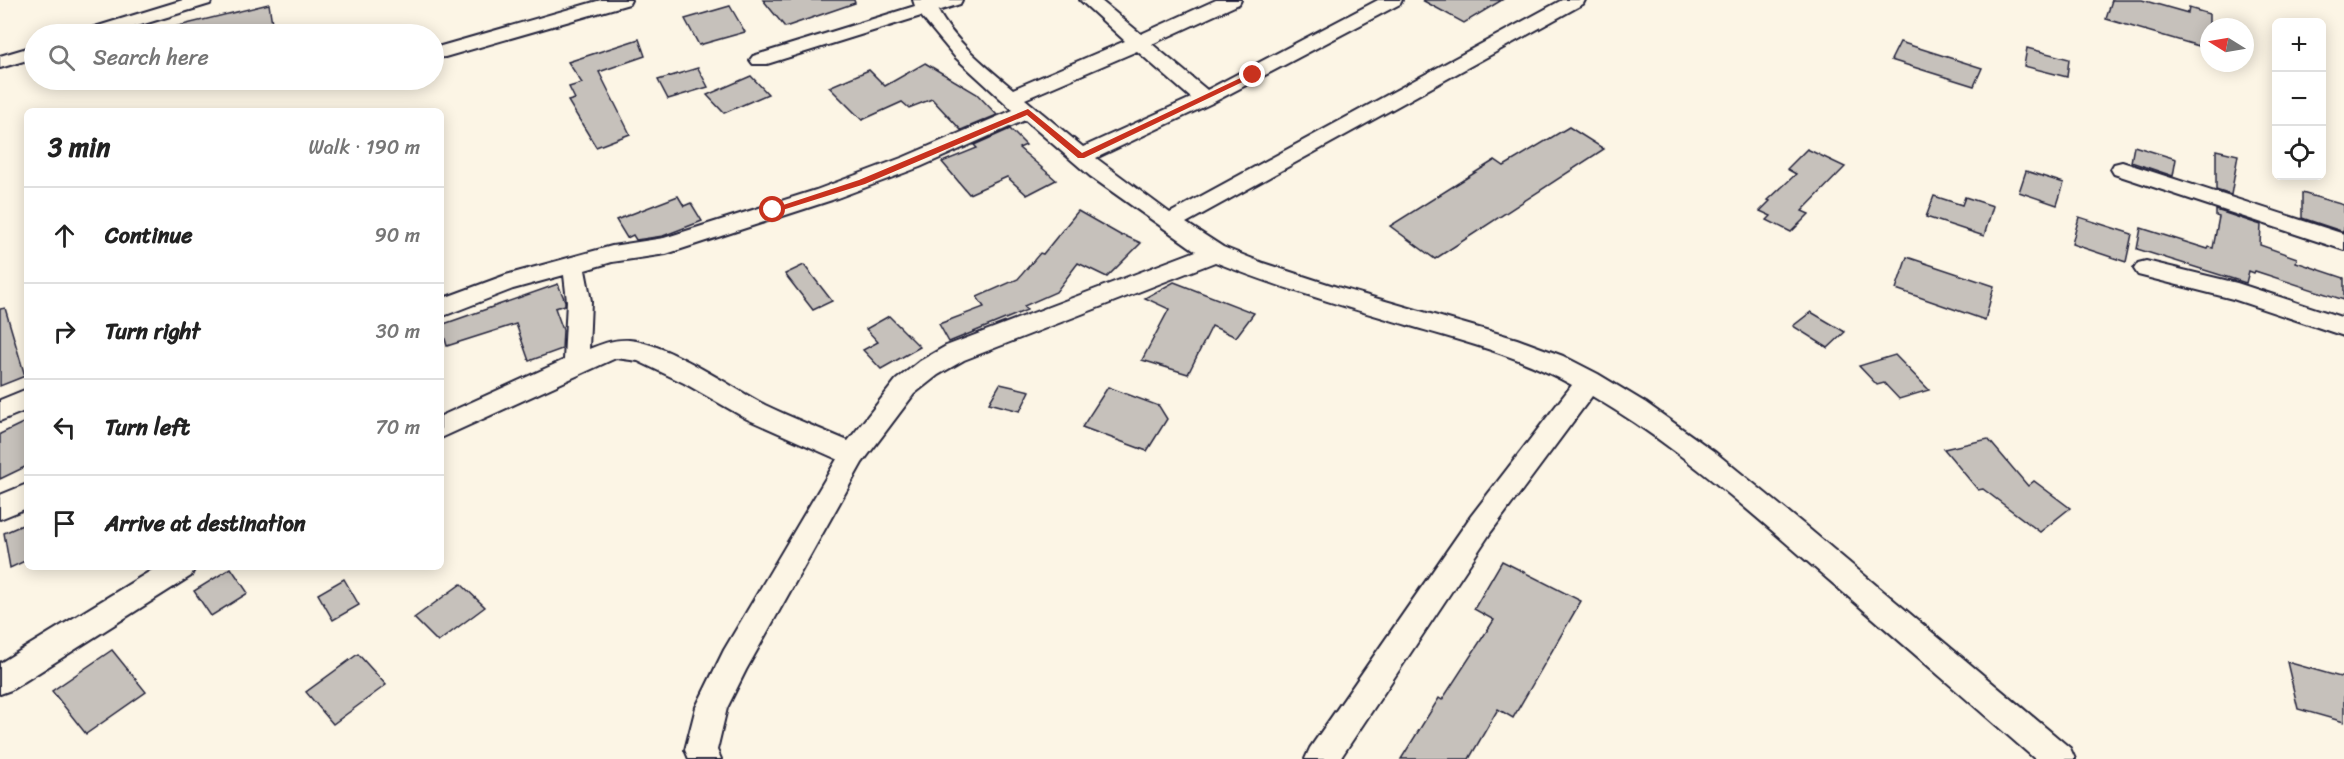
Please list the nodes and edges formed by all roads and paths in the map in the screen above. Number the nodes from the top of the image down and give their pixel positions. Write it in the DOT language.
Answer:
graph roads {
  1 [pos="203,0"];
  2 [pos="622,0"];
  3 [pos="953,0"];
  4 [pos="1089,0"];
  5 [pos="1232,0"];
  6 [pos="1393,0"];
  7 [pos="1576,0"];
  8 [pos="924,4"];
  9 [pos="125,24"];
  10 [pos="1140,41"];
  11 [pos="444,51"];
  12 [pos="24,55"];
  13 [pos="760,60"];
  14 [pos="0,62"];
  15 [pos="1205,99"];
  16 [pos="1020,104"];
  17 [pos="1081,156"];
  18 [pos="2122,169"];
  19 [pos="1169,223"];
  20 [pos="2344,242"];
  21 [pos="1215,253"];
  22 [pos="571,265"];
  23 [pos="2146,269"];
  24 [pos="444,307"];
  25 [pos="2344,327"];
  26 [pos="577,364"];
  27 [pos="1589,381"];
  28 [pos="24,400"];
  29 [pos="0,411"];
  30 [pos="444,427"];
  31 [pos="853,455"];
  32 [pos="24,496"];
  33 [pos="0,508"];
  34 [pos="176,570"];
  35 [pos="0,680"];
  36 [pos="700,756"];
  37 [pos="1322,759"];
  38 [pos="2059,759"];
  1 -- 9 [label="street"];
  2 -- 11 [label="street"];
  3 -- 8 [label="street"];
  4 -- 10 [label="street"];
  5 -- 10 [label="street"];
  6 -- 15 [label="street"];
  7 -- 19 [label="street"];
  8 -- 13 [label="street"];
  8 -- 16 [label="street"];
  10 -- 15 [label="street"];
  10 -- 16 [label="street"];
  12 -- 14 [label="street"];
  15 -- 17 [label="street"];
  16 -- 17 [label="street"];
  16 -- 22 [label="street"];
  17 -- 19 [label="street"];
  18 -- 20 [label="street"];
  19 -- 21 [label="street"];
  21 -- 27 [label="street"];
  21 -- 31 [label="street"];
  22 -- 24 [label="street"];
  22 -- 26 [label="street"];
  23 -- 25 [label="street"];
  26 -- 30 [label="street"];
  26 -- 31 [label="street"];
  27 -- 37 [label="street"];
  27 -- 38 [label="street"];
  28 -- 29 [label="street"];
  31 -- 36 [label="street"];
  32 -- 33 [label="street"];
  34 -- 35 [label="street"];
}
